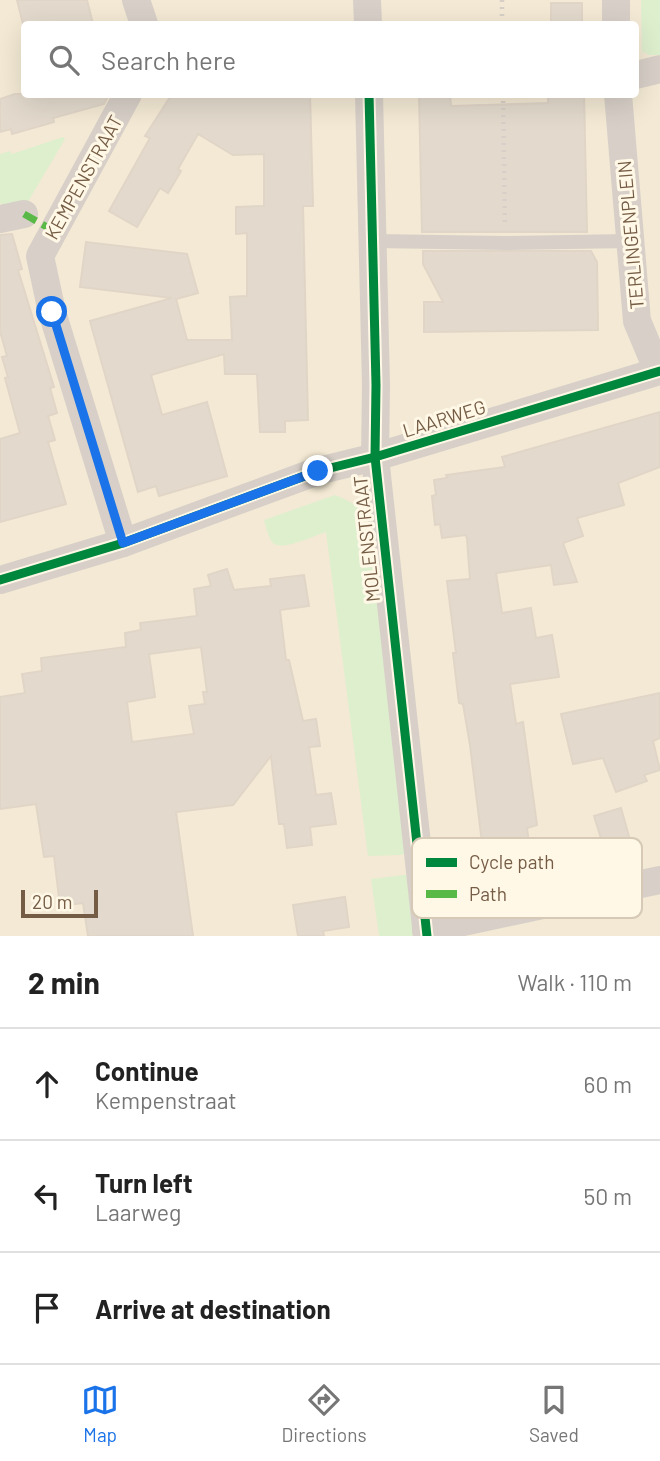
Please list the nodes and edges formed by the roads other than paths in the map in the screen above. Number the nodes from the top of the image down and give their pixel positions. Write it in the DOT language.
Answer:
graph roads {
  1 [pos="136,0"];
  2 [pos="367,0"];
  3 [pos="616,0"];
  4 [pos="143,21"];
  5 [pos="368,21"];
  6 [pos="616,21"];
  7 [pos="660,69"];
  8 [pos="639,74"];
  9 [pos="126,98"];
  10 [pos="369,98"];
  11 [pos="618,98"];
  12 [pos="373,241"];
  13 [pos="630,241"];
  14 [pos="659,371"];
  15 [pos="375,457"];
  16 [pos="123,543"];
  17 [pos="0,580"];
  18 [pos="417,838"];
  19 [pos="660,880"];
  20 [pos="642,884"];
  21 [pos="493,918"];
  22 [pos="427,933"];
  1 -- 4 [label="street"];
  2 -- 5 [label="street"];
  3 -- 6 [label="street"];
  7 -- 8 [label="street"];
  9 -- 16 [label="street, KEMPENSTRAAT"];
  10 -- 12 [label="street, MOLENSTRAAT"];
  11 -- 13 [label="street, TERLINGENPLEIN"];
  12 -- 13 [label="lane"];
  12 -- 15 [label="street, MOLENSTRAAT"];
  13 -- 14 [label="street, TERLINGENPLEIN"];
  14 -- 15 [label="street, LAARWEG"];
  15 -- 16 [label="street, LAARWEG"];
  15 -- 18 [label="street, MOLENSTRAAT"];
  16 -- 17 [label="street, LAARWEG"];
  19 -- 20 [label="street"];
  21 -- 22 [label="street"];
}
